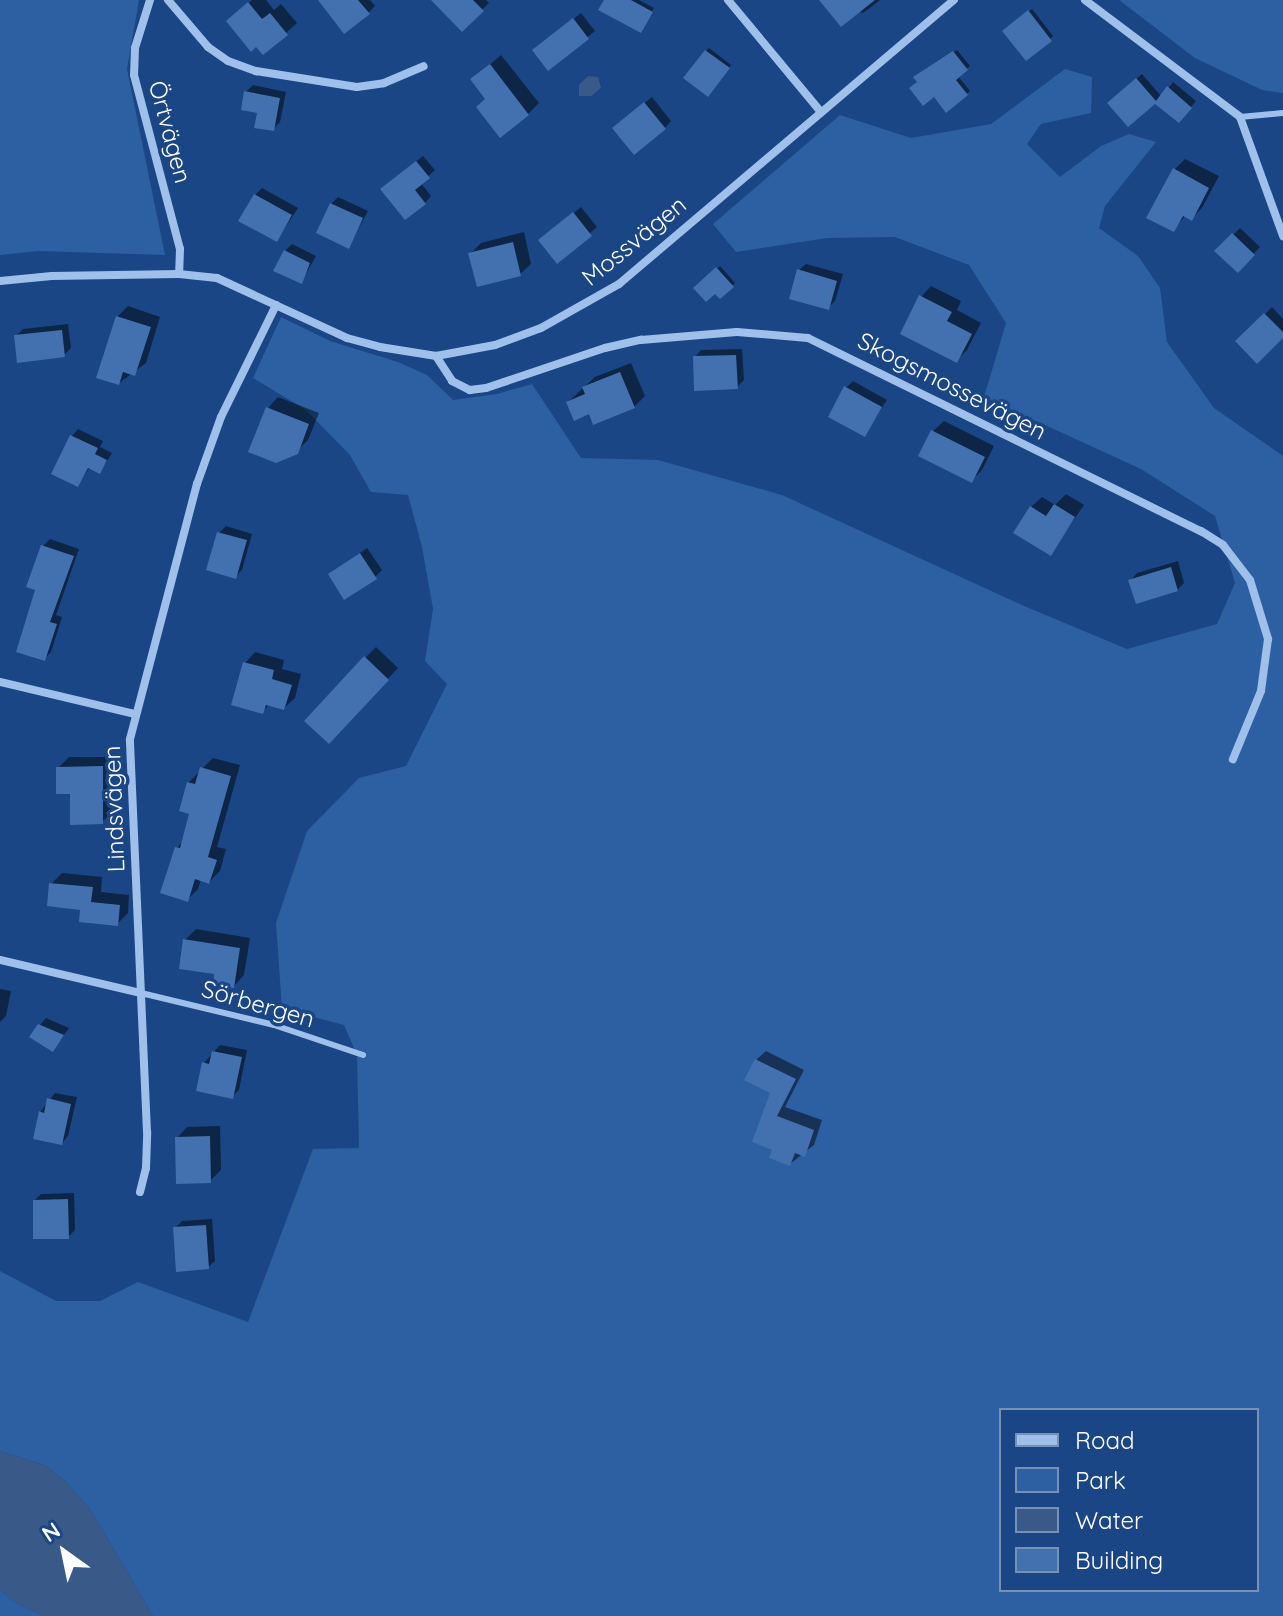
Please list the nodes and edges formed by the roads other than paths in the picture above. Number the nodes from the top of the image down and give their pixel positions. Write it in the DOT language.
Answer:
graph roads {
  1 [pos="150,0"];
  2 [pos="168,0"];
  3 [pos="728,0"];
  4 [pos="954,0"];
  5 [pos="1085,0"];
  6 [pos="424,66"];
  7 [pos="821,112"];
  8 [pos="1283,113"];
  9 [pos="1240,117"];
  10 [pos="1283,236"];
  11 [pos="179,274"];
  12 [pos="0,281"];
  13 [pos="276,305"];
  14 [pos="436,356"];
  15 [pos="0,682"];
  16 [pos="134,714"];
  17 [pos="1233,759"];
  18 [pos="0,960"];
  19 [pos="141,993"];
  20 [pos="363,1055"];
  21 [pos="140,1192"];
  1 -- 11 [label="street, Örtvägen"];
  2 -- 6 [label="street"];
  3 -- 7 [label="street"];
  4 -- 7 [label="street, Mossvägen"];
  5 -- 9 [label="street"];
  7 -- 14 [label="street, Mossvägen"];
  8 -- 9 [label="lane"];
  9 -- 10 [label="street"];
  11 -- 12 [label="street, Mossvägen"];
  11 -- 13 [label="street, Mossvägen"];
  13 -- 14 [label="street, Mossvägen"];
  13 -- 16 [label="street, Lindsvägen"];
  14 -- 17 [label="street, Skogsmossevägen"];
  15 -- 16 [label="street"];
  16 -- 19 [label="street, Lindsvägen"];
  18 -- 19 [label="street"];
  19 -- 20 [label="lane, Sörbergen"];
  19 -- 21 [label="street, Lindsvägen"];
}
